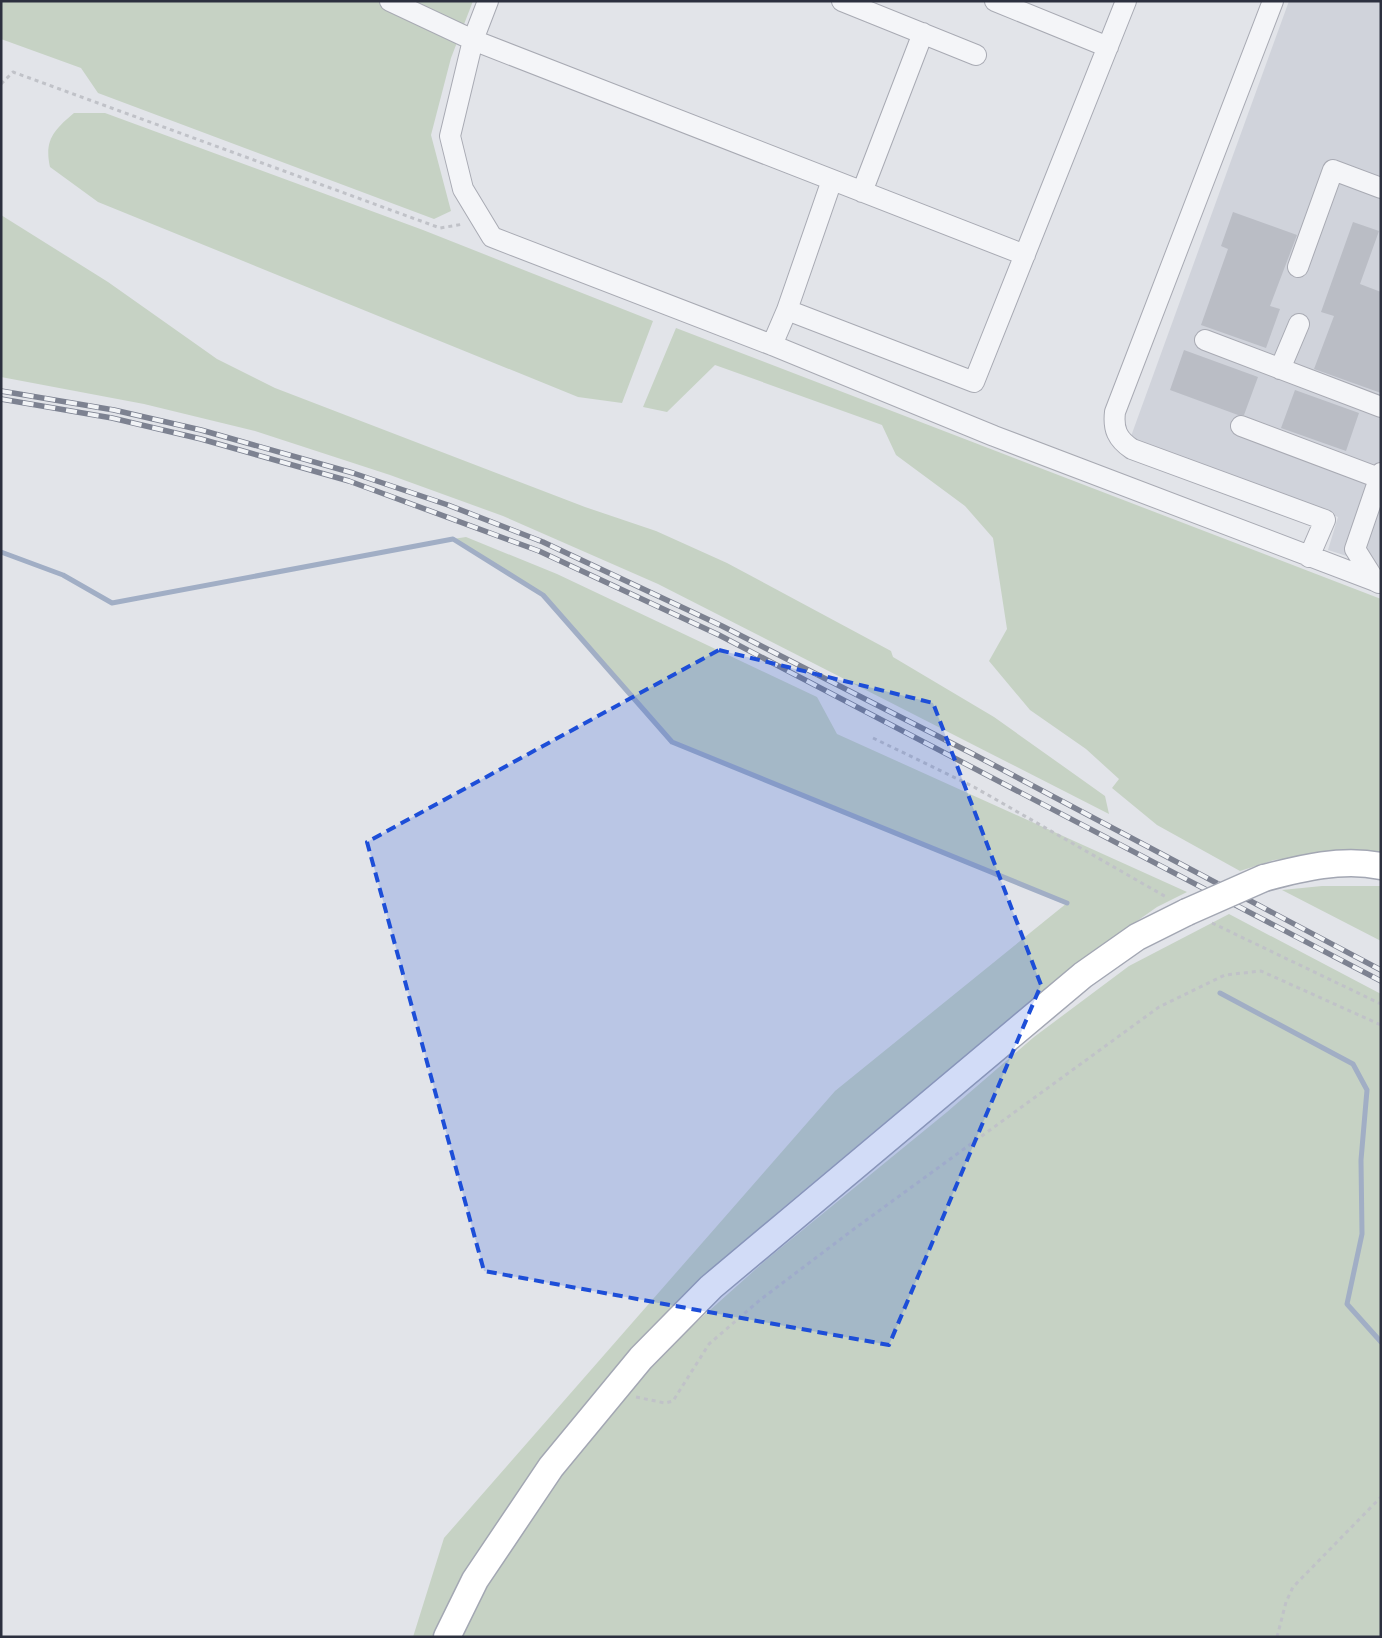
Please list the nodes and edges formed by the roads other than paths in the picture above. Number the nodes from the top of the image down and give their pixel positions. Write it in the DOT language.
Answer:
graph roads {
  1 [pos="390,1"];
  2 [pos="488,1"];
  3 [pos="842,1"];
  4 [pos="994,1"];
  5 [pos="1126,1"];
  6 [pos="1273,1"];
  7 [pos="923,34"];
  8 [pos="473,40"];
  9 [pos="1108,47"];
  10 [pos="976,55"];
  11 [pos="832,180"];
  12 [pos="1381,188"];
  13 [pos="862,192"];
  14 [pos="1024,256"];
  15 [pos="1298,267"];
  16 [pos="787,310"];
  17 [pos="1299,324"];
  18 [pos="1205,340"];
  19 [pos="772,345"];
  20 [pos="1280,369"];
  21 [pos="1381,407"];
  22 [pos="1240,426"];
  23 [pos="1380,475"];
  24 [pos="1310,556"];
  25 [pos="1378,583"];
  26 [pos="1381,866"];
  27 [pos="447,1637"];
  1 -- 8 [label="street"];
  2 -- 8 [label="street"];
  3 -- 7 [label="street"];
  4 -- 9 [label="street"];
  5 -- 9 [label="street"];
  6 -- 24 [label="street"];
  7 -- 10 [label="street"];
  7 -- 13 [label="street"];
  8 -- 11 [label="street"];
  8 -- 19 [label="street"];
  9 -- 14 [label="street"];
  11 -- 13 [label="street"];
  11 -- 16 [label="street"];
  12 -- 15 [label="street"];
  13 -- 14 [label="street"];
  14 -- 16 [label="street"];
  16 -- 19 [label="street"];
  17 -- 20 [label="street"];
  18 -- 20 [label="street"];
  19 -- 24 [label="street"];
  20 -- 21 [label="street"];
  22 -- 23 [label="street"];
  23 -- 25 [label="street"];
  24 -- 25 [label="street"];
  26 -- 27 [label="main road, bridge"];
}
